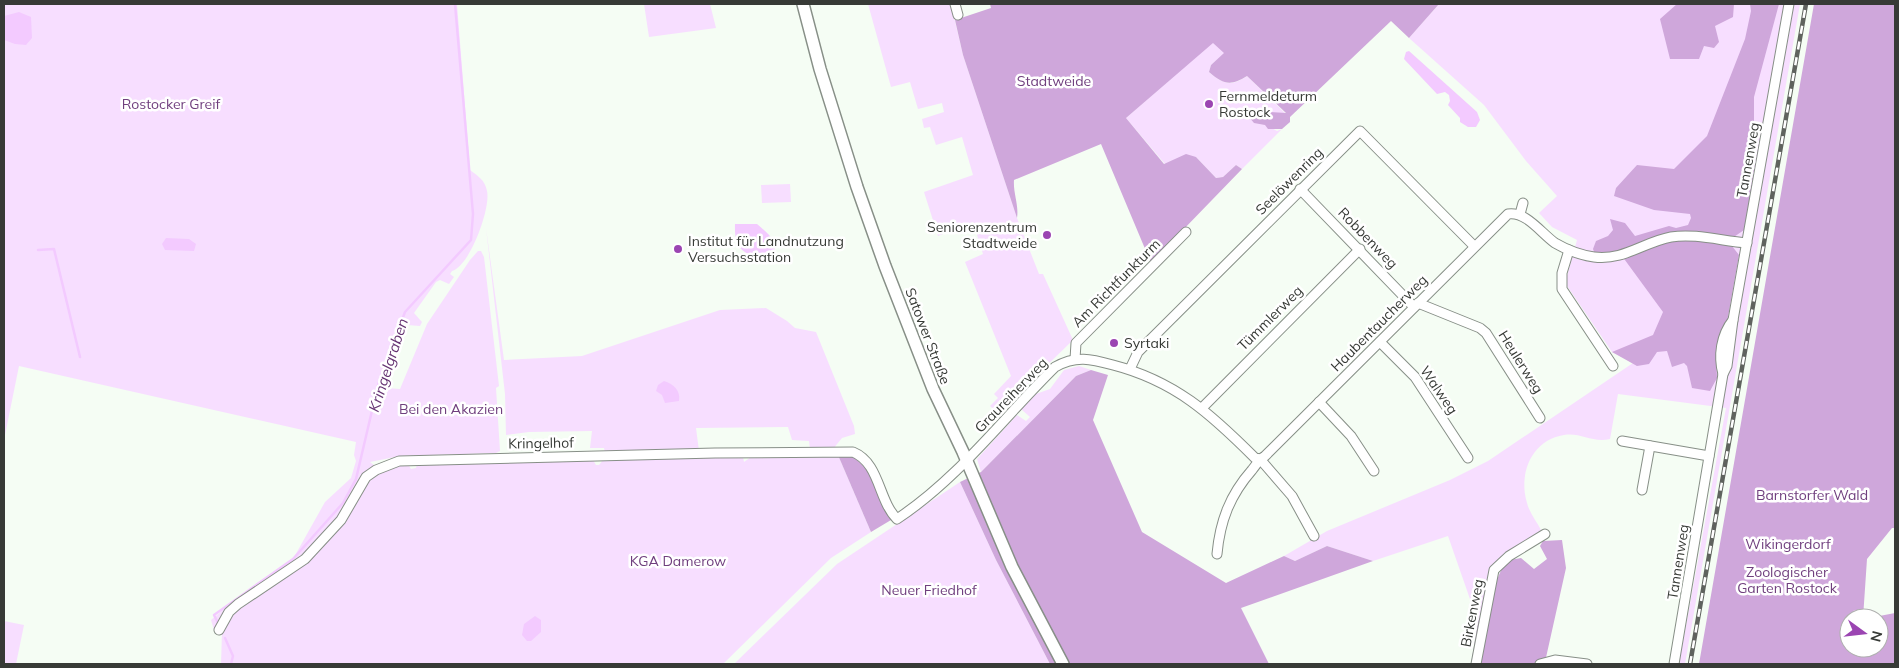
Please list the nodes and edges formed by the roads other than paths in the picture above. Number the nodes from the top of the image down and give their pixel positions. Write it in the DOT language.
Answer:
graph roads {
  1 [pos="803,4"];
  2 [pos="955,4"];
  3 [pos="1789,4"];
  4 [pos="958,15"];
  5 [pos="1300,189"];
  6 [pos="1523,203"];
  7 [pos="1520,214"];
  8 [pos="1186,232"];
  9 [pos="1747,243"];
  10 [pos="1474,246"];
  11 [pos="1360,249"];
  12 [pos="1569,250"];
  13 [pos="1416,306"];
  14 [pos="1380,342"];
  15 [pos="1074,359"];
  16 [pos="1613,366"];
  17 [pos="1130,370"];
  18 [pos="1319,402"];
  19 [pos="1202,408"];
  20 [pos="1540,418"];
  21 [pos="1622,441"];
  22 [pos="1650,446"];
  23 [pos="1709,456"];
  24 [pos="1468,458"];
  25 [pos="1260,459"];
  26 [pos="967,461"];
  27 [pos="1374,471"];
  28 [pos="1642,490"];
  29 [pos="897,519"];
  30 [pos="1545,534"];
  31 [pos="1314,536"];
  32 [pos="1217,554"];
  33 [pos="219,630"];
  34 [pos="1063,664"];
  35 [pos="1476,664"];
  36 [pos="1540,664"];
  37 [pos="1587,664"];
  38 [pos="1674,664"];
  1 -- 26 [label="main road, Satower Straße"];
  2 -- 4 [label="street"];
  3 -- 9 [label="street, Tannenweg"];
  5 -- 10 [label="street, Seelöwenring"];
  5 -- 11 [label="street, Robbenweg"];
  5 -- 17 [label="street, Seelöwenring"];
  6 -- 7 [label="street"];
  7 -- 10 [label="street, Haubentaucherweg"];
  7 -- 12 [label="street"];
  8 -- 15 [label="street, Am Richtfunkturm"];
  9 -- 12 [label="street"];
  9 -- 23 [label="street, Tannenweg"];
  10 -- 13 [label="street, Haubentaucherweg"];
  11 -- 13 [label="street, Robbenweg"];
  11 -- 19 [label="street, Tümmlerweg"];
  12 -- 16 [label="street"];
  13 -- 14 [label="street, Haubentaucherweg"];
  13 -- 20 [label="street, Heulerweg"];
  14 -- 18 [label="street, Haubentaucherweg"];
  14 -- 24 [label="street, Walweg"];
  15 -- 17 [label="street"];
  15 -- 26 [label="street, Graureiherweg"];
  17 -- 19 [label="street"];
  18 -- 25 [label="street, Haubentaucherweg"];
  18 -- 27 [label="street"];
  19 -- 25 [label="street"];
  21 -- 22 [label="street"];
  22 -- 23 [label="street"];
  22 -- 28 [label="street"];
  23 -- 38 [label="street, Tannenweg"];
  25 -- 31 [label="street"];
  25 -- 32 [label="street, Haubentaucherweg"];
  26 -- 29 [label="street, Graureiherweg"];
  26 -- 34 [label="main road, Satower Straße"];
  29 -- 33 [label="street, Kringelhof"];
  30 -- 35 [label="street, Birkenweg"];
  36 -- 37 [label="street"];
}
